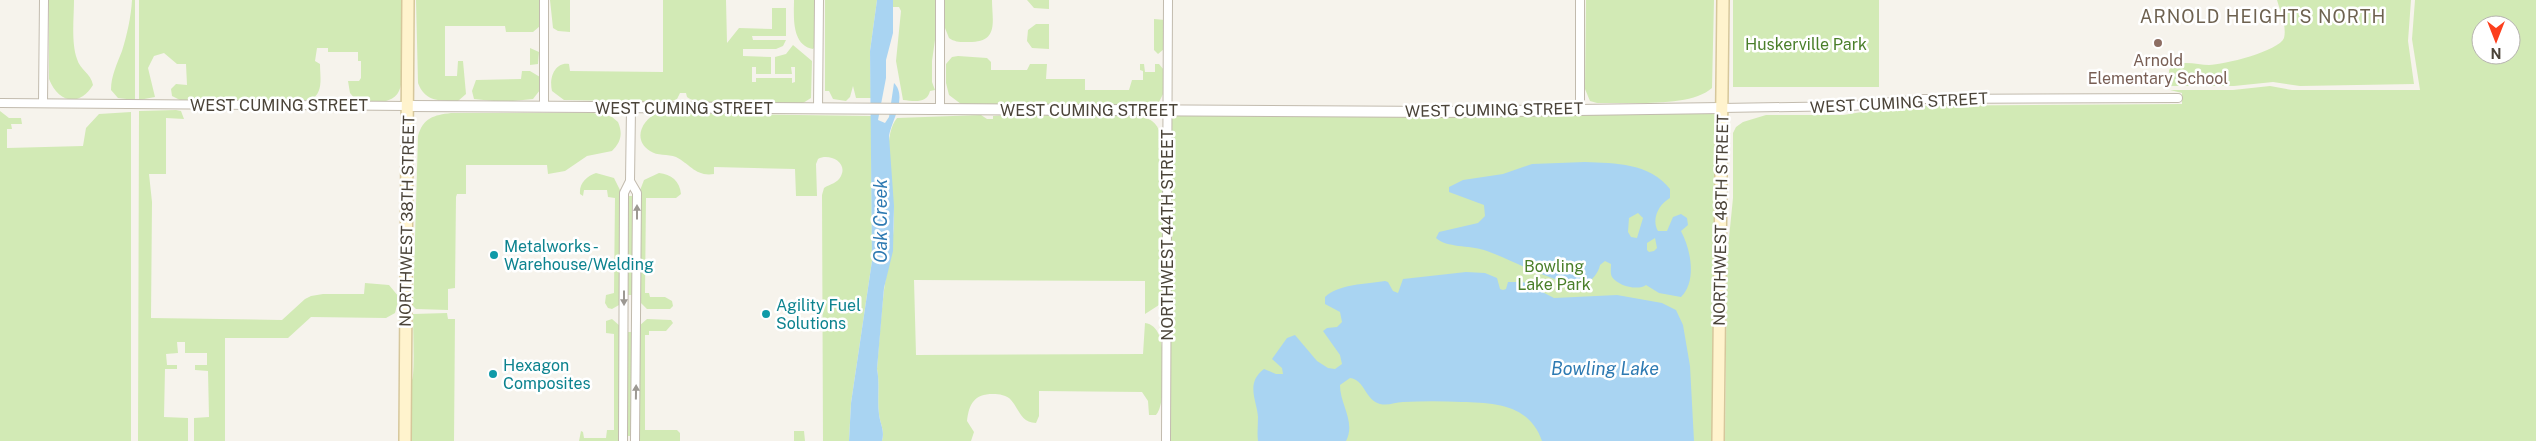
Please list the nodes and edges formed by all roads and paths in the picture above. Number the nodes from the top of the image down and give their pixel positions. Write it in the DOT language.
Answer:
graph roads {
  1 [pos="44,0"];
  2 [pos="408,0"];
  3 [pos="544,0"];
  4 [pos="819,0"];
  5 [pos="940,0"];
  6 [pos="1168,0"];
  7 [pos="1580,0"];
  8 [pos="1723,0"];
  9 [pos="2178,98"];
  10 [pos="0,103"];
  11 [pos="43,103"];
  12 [pos="408,106"];
  13 [pos="544,106"];
  14 [pos="631,108"];
  15 [pos="818,108"];
  16 [pos="1722,108"];
  17 [pos="940,109"];
  18 [pos="1580,109"];
  19 [pos="1167,110"];
  20 [pos="630,181"];
  21 [pos="405,441"];
  22 [pos="623,441"];
  23 [pos="635,441"];
  24 [pos="1166,441"];
  25 [pos="1718,441"];
  1 -- 11 [label="street"];
  2 -- 12 [label="main road, NORTHWEST 38TH STREET"];
  3 -- 13 [label="street"];
  4 -- 15 [label="street"];
  5 -- 17 [label="street"];
  6 -- 19 [label="street, NORTHWEST 44TH STREET"];
  7 -- 18 [label="street"];
  8 -- 16 [label="main road, NORTHWEST 48TH STREET"];
  9 -- 16 [label="street, WEST CUMING STREET"];
  10 -- 11 [label="street, WEST CUMING STREET"];
  11 -- 12 [label="street, WEST CUMING STREET"];
  12 -- 13 [label="street, WEST CUMING STREET"];
  12 -- 21 [label="main road, NORTHWEST 38TH STREET"];
  13 -- 14 [label="street, WEST CUMING STREET"];
  14 -- 15 [label="street, WEST CUMING STREET"];
  14 -- 20 [label="street"];
  15 -- 17 [label="street, WEST CUMING STREET"];
  16 -- 18 [label="street, WEST CUMING STREET"];
  16 -- 25 [label="main road, NORTHWEST 48TH STREET"];
  17 -- 19 [label="street, WEST CUMING STREET"];
  18 -- 19 [label="street, WEST CUMING STREET"];
  19 -- 24 [label="street, NORTHWEST 44TH STREET"];
  20 -- 22 [label="street, one-way"];
  23 -- 20 [label="street, one-way"];
}
